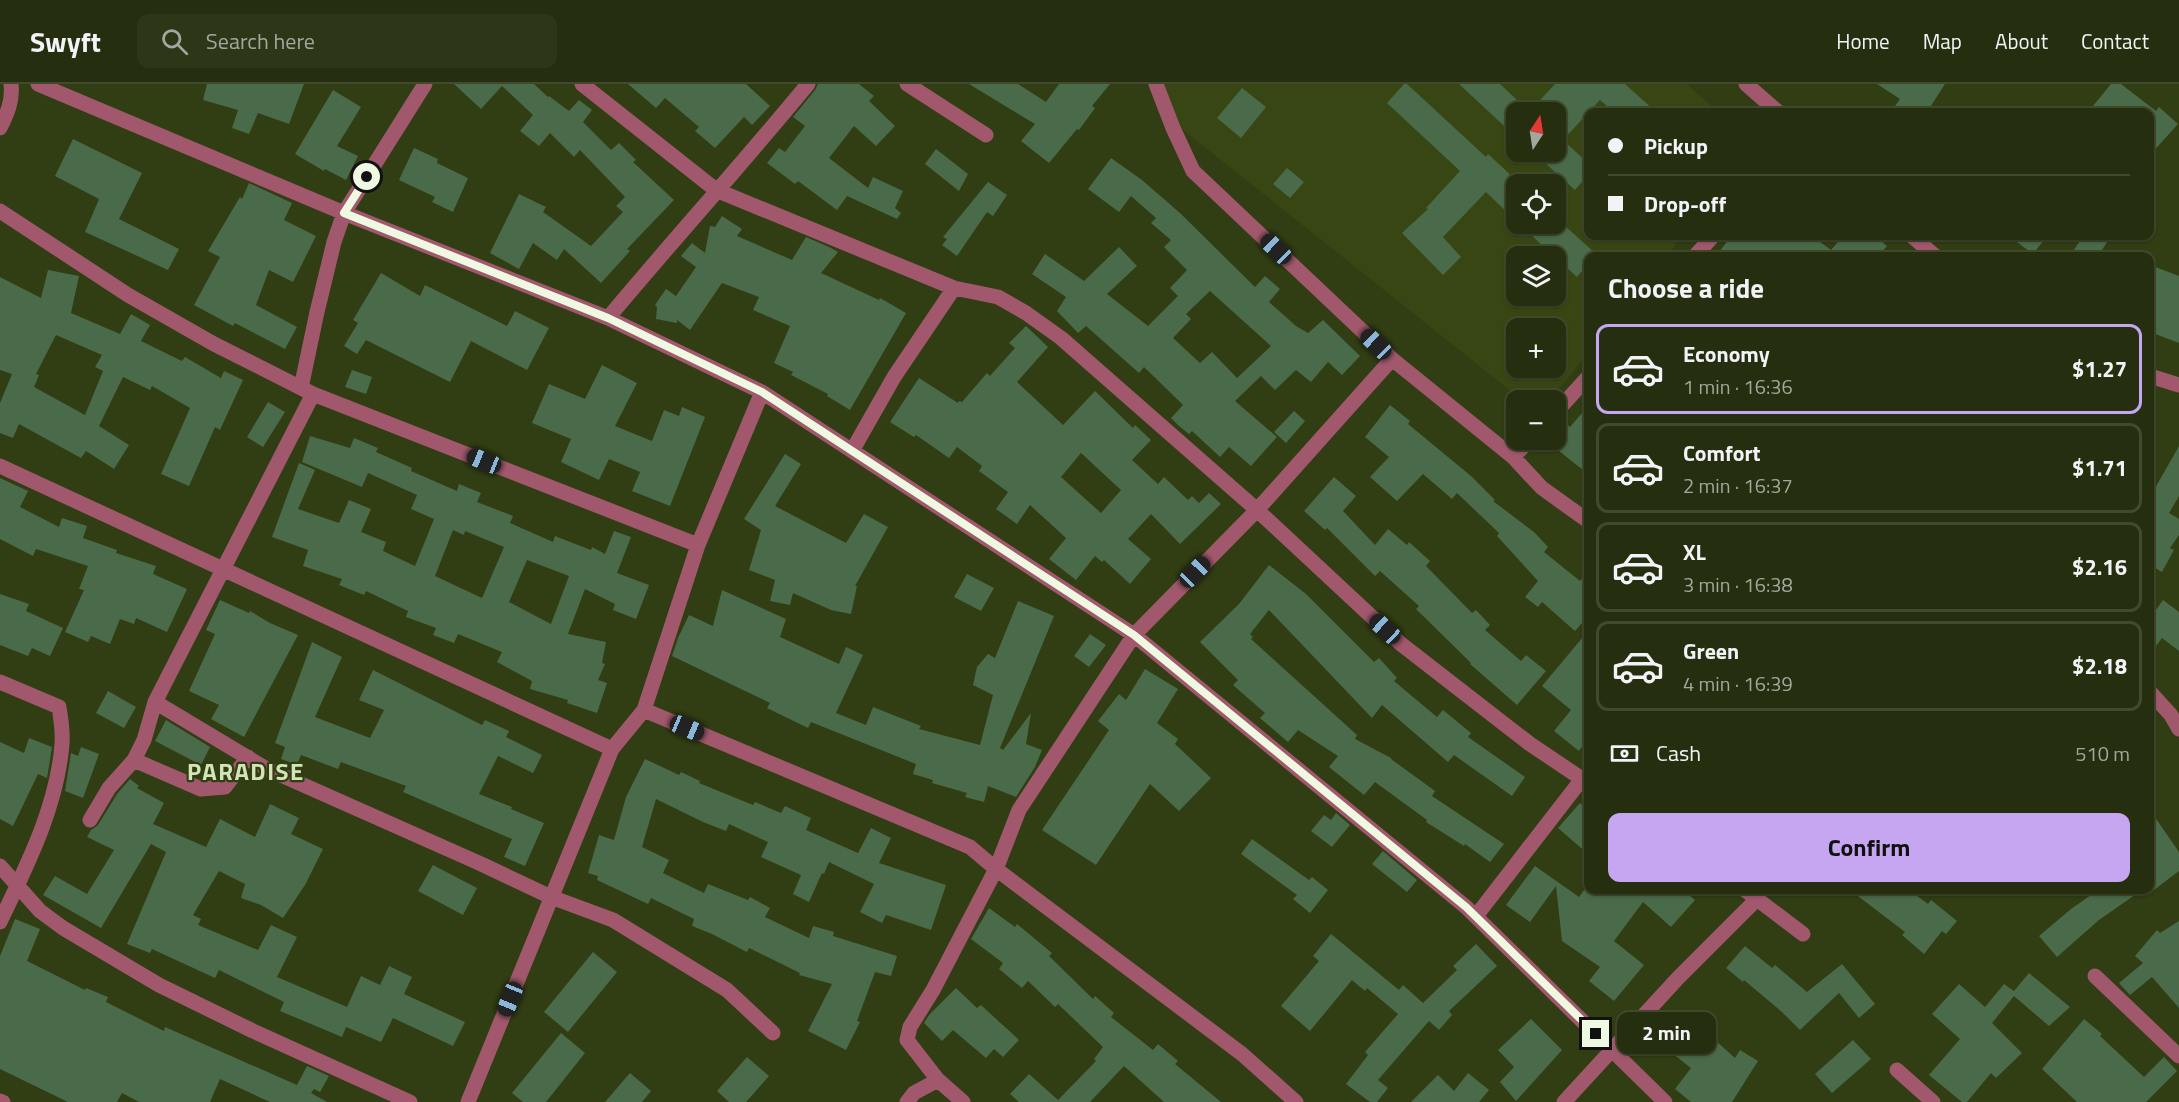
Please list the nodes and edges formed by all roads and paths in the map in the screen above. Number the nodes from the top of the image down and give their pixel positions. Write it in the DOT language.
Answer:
graph roads {
  1 [pos="11,84"];
  2 [pos="38,84"];
  3 [pos="425,84"];
  4 [pos="582,84"];
  5 [pos="807,84"];
  6 [pos="907,84"];
  7 [pos="1156,84"];
  8 [pos="1746,84"];
  9 [pos="1773,108"];
  10 [pos="0,128"];
  11 [pos="986,135"];
  12 [pos="716,190"];
  13 [pos="0,211"];
  14 [pos="344,213"];
  15 [pos="1709,240"];
  16 [pos="1917,240"];
  17 [pos="1699,252"];
  18 [pos="1930,252"];
  19 [pos="954,288"];
  20 [pos="608,318"];
  21 [pos="1392,359"];
  22 [pos="2154,377"];
  23 [pos="1584,381"];
  24 [pos="2179,385"];
  25 [pos="307,391"];
  26 [pos="762,392"];
  27 [pos="1566,401"];
  28 [pos="1521,450"];
  29 [pos="852,451"];
  30 [pos="1514,457"];
  31 [pos="0,466"];
  32 [pos="1257,510"];
  33 [pos="1584,518"];
  34 [pos="698,545"];
  35 [pos="221,570"];
  36 [pos="1134,635"];
  37 [pos="0,681"];
  38 [pos="2154,696"];
  39 [pos="155,702"];
  40 [pos="644,710"];
  41 [pos="2179,729"];
  42 [pos="612,749"];
  43 [pos="248,757"];
  44 [pos="134,760"];
  45 [pos="1584,781"];
  46 [pos="1584,783"];
  47 [pos="90,820"];
  48 [pos="0,866"];
  49 [pos="996,869"];
  50 [pos="17,886"];
  51 [pos="1751,894"];
  52 [pos="551,897"];
  53 [pos="1476,916"];
  54 [pos="0,921"];
  55 [pos="1803,934"];
  56 [pos="2095,976"];
  57 [pos="773,1034"];
  58 [pos="1613,1051"];
  59 [pos="2179,1056"];
  60 [pos="1896,1070"];
  61 [pos="938,1080"];
  62 [pos="410,1102"];
  63 [pos="468,1102"];
  64 [pos="907,1102"];
  65 [pos="963,1102"];
  66 [pos="1296,1102"];
  67 [pos="1563,1102"];
  68 [pos="1665,1102"];
  69 [pos="1933,1102"];
  1 -- 10 [label="street"];
  2 -- 14 [label="street"];
  3 -- 14 [label="street"];
  4 -- 12 [label="street"];
  5 -- 12 [label="street"];
  6 -- 11 [label="street"];
  7 -- 21 [label="street"];
  8 -- 9 [label="street"];
  12 -- 19 [label="street"];
  12 -- 20 [label="street"];
  13 -- 25 [label="street"];
  14 -- 20 [label="street"];
  14 -- 25 [label="street"];
  15 -- 17 [label="street"];
  16 -- 18 [label="street"];
  19 -- 29 [label="street"];
  19 -- 32 [label="street"];
  20 -- 26 [label="street"];
  21 -- 30 [label="street"];
  21 -- 32 [label="street"];
  22 -- 24 [label="street"];
  23 -- 27 [label="street"];
  25 -- 34 [label="street"];
  25 -- 35 [label="street"];
  26 -- 29 [label="street"];
  26 -- 34 [label="street"];
  28 -- 30 [label="street"];
  29 -- 36 [label="street"];
  30 -- 33 [label="street"];
  31 -- 35 [label="street"];
  32 -- 36 [label="street"];
  32 -- 45 [label="street"];
  34 -- 40 [label="street"];
  35 -- 39 [label="street"];
  35 -- 42 [label="street"];
  36 -- 49 [label="street"];
  36 -- 53 [label="street"];
  37 -- 50 [label="street"];
  38 -- 41 [label="street"];
  39 -- 43 [label="street"];
  39 -- 44 [label="street"];
  40 -- 42 [label="street"];
  40 -- 49 [label="street"];
  42 -- 52 [label="street"];
  43 -- 44 [label="street"];
  43 -- 52 [label="street"];
  44 -- 47 [label="street"];
  46 -- 53 [label="street"];
  48 -- 50 [label="street"];
  49 -- 61 [label="street"];
  49 -- 66 [label="street"];
  50 -- 54 [label="street"];
  50 -- 62 [label="street"];
  51 -- 55 [label="street"];
  51 -- 58 [label="street"];
  52 -- 57 [label="street"];
  52 -- 63 [label="street"];
  53 -- 58 [label="street"];
  56 -- 59 [label="street"];
  58 -- 67 [label="street"];
  58 -- 68 [label="street"];
  60 -- 69 [label="street"];
  61 -- 64 [label="street"];
  61 -- 65 [label="street"];
}
